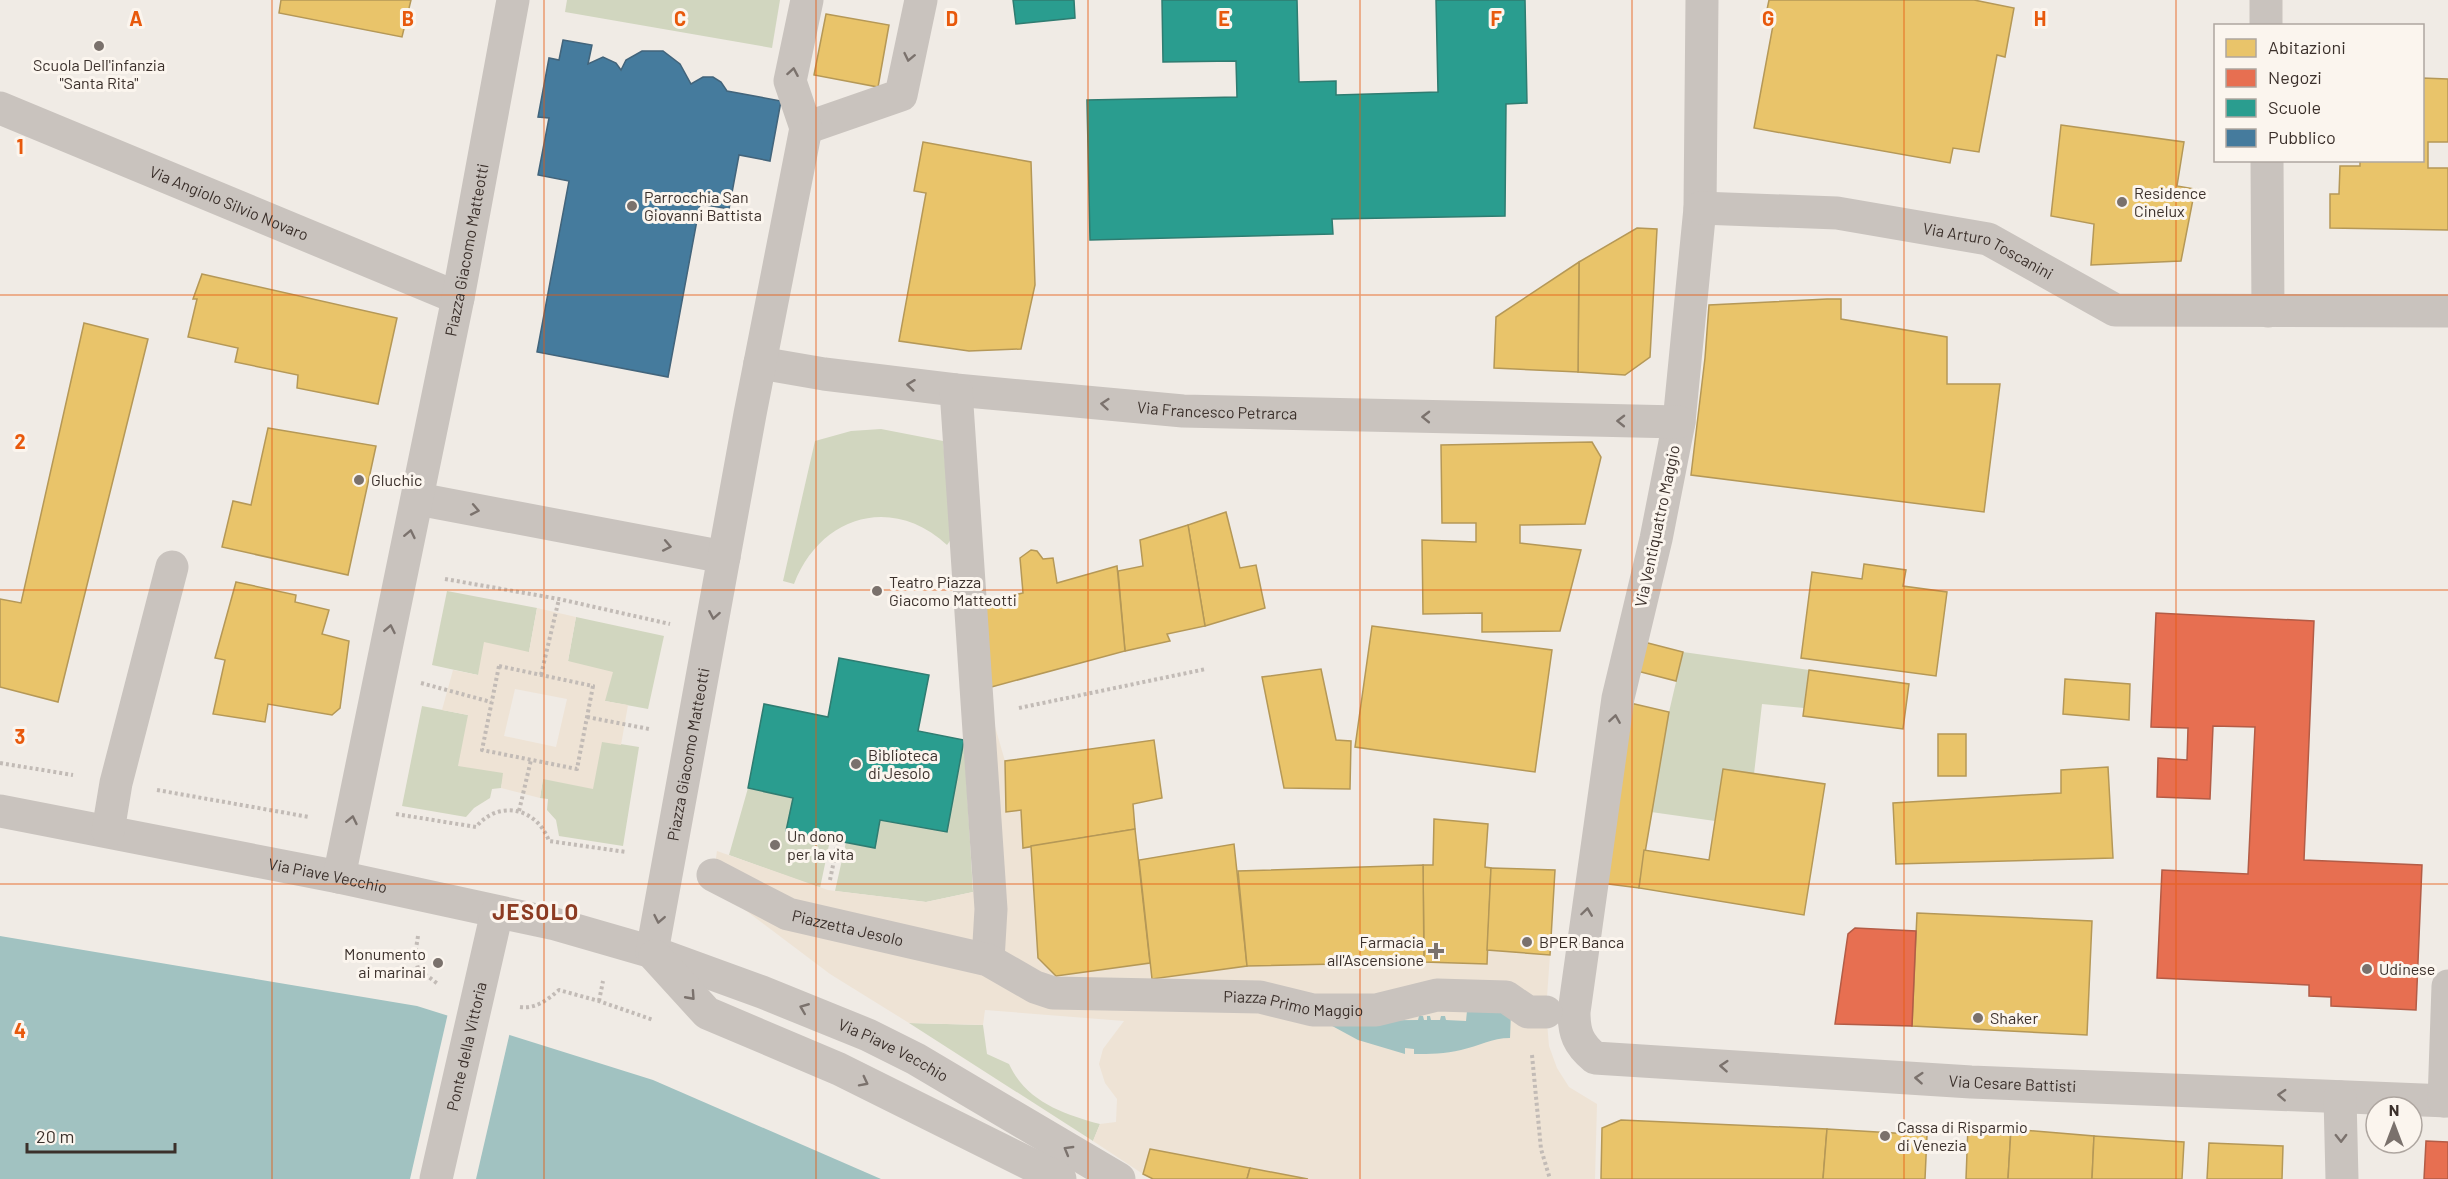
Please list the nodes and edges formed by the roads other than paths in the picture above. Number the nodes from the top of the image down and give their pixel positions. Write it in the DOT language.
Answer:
graph roads {
  1 [pos="513,0"];
  2 [pos="807,0"];
  3 [pos="921,0"];
  4 [pos="1702,0"];
  5 [pos="2266,0"];
  6 [pos="2266,24"];
  7 [pos="0,108"];
  8 [pos="806,128"];
  9 [pos="2267,162"];
  10 [pos="1700,208"];
  11 [pos="458,298"];
  12 [pos="2268,311"];
  13 [pos="2448,311"];
  14 [pos="760,363"];
  15 [pos="956,390"];
  16 [pos="1679,423"];
  17 [pos="418,498"];
  18 [pos="724,557"];
  19 [pos="172,567"];
  20 [pos="0,811"];
  21 [pos="108,831"];
  22 [pos="713,875"];
  23 [pos="339,877"];
  24 [pos="497,912"];
  25 [pos="652,952"];
  26 [pos="988,960"];
  27 [pos="2448,986"];
  28 [pos="1035,987"];
  29 [pos="1537,1012"];
  30 [pos="1581,1047"];
  31 [pos="2340,1097"];
  32 [pos="2446,1101"];
  33 [pos="436,1179"];
  34 [pos="1060,1179"];
  35 [pos="1119,1179"];
  36 [pos="2342,1179"];
  1 -- 11 [label="street, Piazza Giacomo Matteotti"];
  8 -- 2 [label="street, Piazza Giacomo Matteotti, one-way"];
  3 -- 8 [label="street, one-way"];
  4 -- 10 [label="street, Via Ventiquattro Maggio"];
  5 -- 6 [label="street"];
  7 -- 11 [label="street, Via Angiolo Silvio Novaro"];
  8 -- 14 [label="street, Piazza Giacomo Matteotti"];
  9 -- 12 [label="street"];
  10 -- 12 [label="street, Via Arturo Toscanini"];
  10 -- 16 [label="street, Via Ventiquattro Maggio"];
  11 -- 17 [label="street, Piazza Giacomo Matteotti"];
  12 -- 13 [label="street, Via Arturo Toscanini"];
  15 -- 14 [label="street, Via Francesco Petrarca, one-way"];
  14 -- 18 [label="street, Piazza Giacomo Matteotti"];
  16 -- 15 [label="street, Via Francesco Petrarca, one-way"];
  15 -- 26 [label="street"];
  30 -- 16 [label="street, Via Ventiquattro Maggio, one-way"];
  17 -- 18 [label="street, one-way"];
  23 -- 17 [label="street, Piazza Giacomo Matteotti, one-way"];
  18 -- 25 [label="street, Piazza Giacomo Matteotti, one-way"];
  19 -- 21 [label="street"];
  20 -- 21 [label="street, Via Piave Vecchio"];
  21 -- 23 [label="street, Via Piave Vecchio"];
  22 -- 26 [label="street, Piazzetta Jesolo"];
  23 -- 24 [label="street, Via Piave Vecchio"];
  24 -- 25 [label="street, Via Piave Vecchio"];
  24 -- 33 [label="street, Ponte della Vittoria"];
  25 -- 34 [label="street, one-way"];
  35 -- 25 [label="street, Via Piave Vecchio, one-way"];
  26 -- 28 [label="street, Piazzetta Jesolo"];
  27 -- 32 [label="street"];
  28 -- 29 [label="street, Piazza Primo Maggio"];
  31 -- 30 [label="street, Via Cesare Battisti, one-way"];
  31 -- 32 [label="street, Via Cesare Battisti"];
  31 -- 36 [label="street, one-way"];
}
